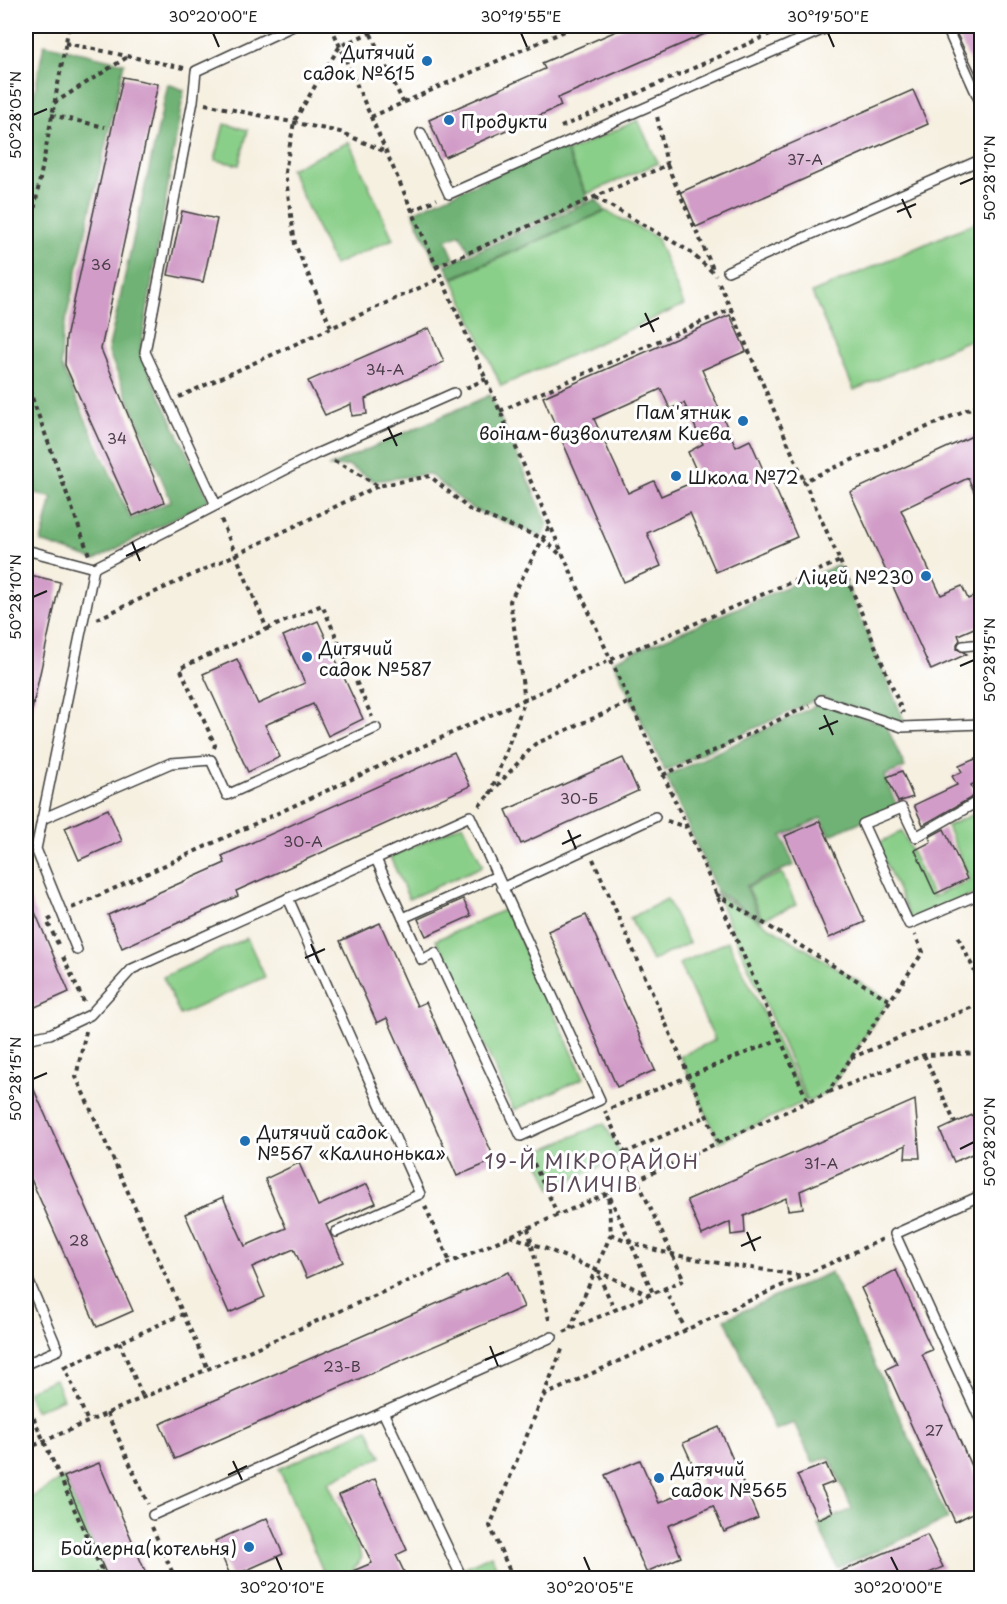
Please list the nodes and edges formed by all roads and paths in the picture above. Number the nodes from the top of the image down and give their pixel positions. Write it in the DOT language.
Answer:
graph roads {
  1 [pos="69,26"];
  2 [pos="292,26"];
  3 [pos="331,26"];
  4 [pos="367,26"];
  5 [pos="576,26"];
  6 [pos="788,26"];
  7 [pos="831,26"];
  8 [pos="946,26"];
  9 [pos="372,32"];
  10 [pos="65,43"];
  11 [pos="340,46"];
  12 [pos="130,56"];
  13 [pos="196,71"];
  14 [pos="193,101"];
  15 [pos="403,102"];
  16 [pos="54,103"];
  17 [pos="654,103"];
  18 [pos="981,106"];
  19 [pos="51,115"];
  20 [pos="371,117"];
  21 [pos="294,122"];
  22 [pos="105,127"];
  23 [pos="550,132"];
  24 [pos="421,133"];
  25 [pos="386,152"];
  26 [pos="981,159"];
  27 [pos="667,165"];
  28 [pos="449,194"];
  29 [pos="595,197"];
  30 [pos="412,211"];
  31 [pos="26,253"];
  32 [pos="436,267"];
  33 [pos="729,271"];
  34 [pos="441,278"];
  35 [pos="722,289"];
  36 [pos="731,309"];
  37 [pos="331,327"];
  38 [pos="486,379"];
  39 [pos="26,381"];
  40 [pos="454,393"];
  41 [pos="169,402"];
  42 [pos="981,403"];
  43 [pos="500,411"];
  44 [pos="316,454"];
  45 [pos="804,482"];
  46 [pos="378,486"];
  47 [pos="216,505"];
  48 [pos="550,524"];
  49 [pos="543,538"];
  50 [pos="26,550"];
  51 [pos="235,555"];
  52 [pos="564,557"];
  53 [pos="840,561"];
  54 [pos="94,568"];
  55 [pos="82,625"];
  56 [pos="267,629"];
  57 [pos="981,644"];
  58 [pos="963,646"];
  59 [pos="610,660"];
  60 [pos="525,700"];
  61 [pos="821,700"];
  62 [pos="630,702"];
  63 [pos="981,724"];
  64 [pos="909,727"];
  65 [pos="376,728"];
  66 [pos="211,760"];
  67 [pos="663,775"];
  68 [pos="490,794"];
  69 [pos="981,800"];
  70 [pos="470,816"];
  71 [pos="655,817"];
  72 [pos="42,819"];
  73 [pos="588,848"];
  74 [pos="376,859"];
  75 [pos="496,876"];
  76 [pos="502,888"];
  77 [pos="981,893"];
  78 [pos="716,894"];
  79 [pos="288,898"];
  80 [pos="62,913"];
  81 [pos="403,918"];
  82 [pos="909,924"];
  83 [pos="958,937"];
  84 [pos="77,950"];
  85 [pos="981,986"];
  86 [pos="890,1000"];
  87 [pos="981,1003"];
  88 [pos="90,1015"];
  89 [pos="26,1039"];
  90 [pos="780,1039"];
  91 [pos="981,1053"];
  92 [pos="924,1055"];
  93 [pos="851,1058"];
  94 [pos="690,1077"];
  95 [pos="828,1092"];
  96 [pos="600,1100"];
  97 [pos="808,1102"];
  98 [pos="604,1111"];
  99 [pos="594,1115"];
  100 [pos="706,1116"];
  101 [pos="955,1123"];
  102 [pos="535,1142"];
  103 [pos="719,1144"];
  104 [pos="625,1153"];
  105 [pos="638,1180"];
  106 [pos="609,1193"];
  107 [pos="420,1194"];
  108 [pos="981,1195"];
  109 [pos="558,1215"];
  110 [pos="528,1228"];
  111 [pos="336,1232"];
  112 [pos="611,1234"];
  113 [pos="895,1234"];
  114 [pos="510,1236"];
  115 [pos="631,1243"];
  116 [pos="531,1244"];
  117 [pos="672,1254"];
  118 [pos="450,1262"];
  119 [pos="596,1270"];
  120 [pos="26,1275"];
  121 [pos="804,1276"];
  122 [pos="664,1288"];
  123 [pos="651,1294"];
  124 [pos="615,1310"];
  125 [pos="183,1314"];
  126 [pos="570,1329"];
  127 [pos="686,1330"];
  128 [pos="552,1337"];
  129 [pos="118,1342"];
  130 [pos="58,1350"];
  131 [pos="26,1364"];
  132 [pos="65,1367"];
  133 [pos="208,1369"];
  134 [pos="542,1396"];
  135 [pos="143,1397"];
  136 [pos="26,1401"];
  137 [pos="383,1412"];
  138 [pos="107,1413"];
  139 [pos="88,1422"];
  140 [pos="981,1424"];
  141 [pos="43,1442"];
  142 [pos="26,1449"];
  143 [pos="153,1515"];
  144 [pos="26,1562"];
  145 [pos="33,1578"];
  146 [pos="92,1578"];
  147 [pos="175,1578"];
  148 [pos="462,1578"];
  149 [pos="513,1578"];
  1 -- 10 [label="path"];
  2 -- 13 [label="lane"];
  3 -- 11 [label="path"];
  4 -- 9 [label="path"];
  5 -- 15 [label="path"];
  6 -- 23 [label="path"];
  7 -- 17 [label="lane"];
  8 -- 18 [label="lane"];
  9 -- 11 [label="path"];
  9 -- 15 [label="path"];
  10 -- 12 [label="path"];
  10 -- 16 [label="path"];
  11 -- 20 [label="path"];
  11 -- 21 [label="path"];
  12 -- 13 [label="path"];
  12 -- 16 [label="path"];
  13 -- 14 [label="lane"];
  14 -- 21 [label="path"];
  14 -- 41 [label="lane"];
  15 -- 20 [label="path"];
  16 -- 19 [label="path"];
  17 -- 27 [label="path"];
  17 -- 28 [label="lane"];
  19 -- 22 [label="path"];
  19 -- 31 [label="path"];
  20 -- 25 [label="path"];
  21 -- 25 [label="path"];
  21 -- 37 [label="path"];
  24 -- 28 [label="lane"];
  25 -- 30 [label="path"];
  26 -- 33 [label="lane"];
  27 -- 29 [label="path"];
  27 -- 29 [label="path"];
  28 -- 30 [label="path"];
  29 -- 32 [label="path"];
  30 -- 32 [label="path"];
  32 -- 34 [label="path"];
  34 -- 37 [label="path"];
  34 -- 38 [label="path"];
  35 -- 36 [label="path"];
  36 -- 43 [label="path"];
  36 -- 45 [label="path"];
  37 -- 41 [label="path"];
  38 -- 40 [label="path"];
  38 -- 43 [label="path"];
  39 -- 54 [label="path"];
  40 -- 44 [label="lane"];
  41 -- 47 [label="lane"];
  42 -- 45 [label="path"];
  43 -- 48 [label="path"];
  44 -- 46 [label="path"];
  44 -- 47 [label="lane"];
  45 -- 53 [label="path"];
  46 -- 49 [label="path"];
  46 -- 51 [label="path"];
  47 -- 51 [label="path"];
  47 -- 54 [label="lane"];
  48 -- 49 [label="path"];
  48 -- 52 [label="path"];
  49 -- 52 [label="path"];
  49 -- 60 [label="path"];
  50 -- 54 [label="lane"];
  51 -- 55 [label="path"];
  51 -- 56 [label="path"];
  52 -- 59 [label="path"];
  53 -- 59 [label="path"];
  53 -- 64 [label="path"];
  54 -- 55 [label="lane"];
  55 -- 72 [label="lane"];
  56 -- 65 [label="path"];
  56 -- 66 [label="path"];
  57 -- 58 [label="lane"];
  59 -- 60 [label="path"];
  59 -- 62 [label="path"];
  60 -- 68 [label="path"];
  60 -- 80 [label="path"];
  61 -- 64 [label="lane"];
  61 -- 67 [label="path"];
  62 -- 67 [label="path"];
  62 -- 68 [label="path"];
  63 -- 64 [label="lane"];
  65 -- 66 [label="lane"];
  66 -- 72 [label="lane"];
  67 -- 78 [label="path"];
  68 -- 70 [label="path"];
  69 -- 82 [label="lane"];
  70 -- 74 [label="lane"];
  70 -- 75 [label="lane"];
  71 -- 73 [label="lane"];
  72 -- 80 [label="lane"];
  73 -- 76 [label="lane"];
  73 -- 94 [label="path"];
  74 -- 79 [label="lane"];
  74 -- 81 [label="lane"];
  75 -- 76 [label="lane"];
  75 -- 81 [label="lane"];
  76 -- 96 [label="lane"];
  77 -- 82 [label="lane"];
  78 -- 86 [label="path"];
  78 -- 90 [label="path"];
  79 -- 88 [label="lane"];
  79 -- 107 [label="lane"];
  80 -- 84 [label="lane"];
  80 -- 88 [label="path"];
  81 -- 96 [label="lane"];
  82 -- 86 [label="path"];
  83 -- 85 [label="path"];
  86 -- 93 [label="path"];
  87 -- 93 [label="path"];
  88 -- 89 [label="lane"];
  88 -- 125 [label="path"];
  90 -- 94 [label="path"];
  90 -- 97 [label="path"];
  91 -- 92 [label="path"];
  92 -- 95 [label="path"];
  92 -- 101 [label="path"];
  93 -- 95 [label="path"];
  94 -- 98 [label="path"];
  94 -- 100 [label="path"];
  95 -- 97 [label="path"];
  96 -- 98 [label="path"];
  97 -- 103 [label="path"];
  98 -- 99 [label="path"];
  98 -- 104 [label="path"];
  100 -- 103 [label="path"];
  100 -- 104 [label="path"];
  102 -- 109 [label="path"];
  103 -- 105 [label="path"];
  104 -- 105 [label="path"];
  105 -- 106 [label="path"];
  105 -- 117 [label="path"];
  106 -- 109 [label="path"];
  106 -- 112 [label="path"];
  106 -- 115 [label="path"];
  107 -- 111 [label="lane"];
  107 -- 118 [label="path"];
  108 -- 113 [label="lane"];
  109 -- 110 [label="path"];
  110 -- 114 [label="path"];
  110 -- 116 [label="path"];
  112 -- 115 [label="path"];
  112 -- 119 [label="path"];
  113 -- 121 [label="path"];
  113 -- 140 [label="lane"];
  114 -- 116 [label="path"];
  114 -- 118 [label="path"];
  115 -- 117 [label="path"];
  115 -- 123 [label="path"];
  116 -- 119 [label="path"];
  116 -- 128 [label="path"];
  117 -- 121 [label="path"];
  117 -- 122 [label="path"];
  118 -- 133 [label="path"];
  119 -- 123 [label="path"];
  119 -- 124 [label="path"];
  119 -- 126 [label="path"];
  120 -- 130 [label="lane"];
  121 -- 127 [label="path"];
  122 -- 123 [label="path"];
  122 -- 127 [label="path"];
  123 -- 124 [label="path"];
  124 -- 126 [label="path"];
  125 -- 129 [label="path"];
  125 -- 133 [label="path"];
  126 -- 128 [label="path"];
  126 -- 134 [label="path"];
  127 -- 134 [label="path"];
  128 -- 137 [label="lane"];
  129 -- 132 [label="path"];
  129 -- 135 [label="path"];
  130 -- 131 [label="lane"];
  130 -- 132 [label="path"];
  132 -- 139 [label="path"];
  133 -- 135 [label="path"];
  134 -- 149 [label="path"];
  135 -- 138 [label="path"];
  136 -- 141 [label="path"];
  137 -- 143 [label="lane"];
  137 -- 148 [label="lane"];
  138 -- 139 [label="path"];
  138 -- 143 [label="path"];
  139 -- 141 [label="path"];
  141 -- 142 [label="path"];
  141 -- 146 [label="path"];
  143 -- 147 [label="path"];
  144 -- 145 [label="path"];
}
